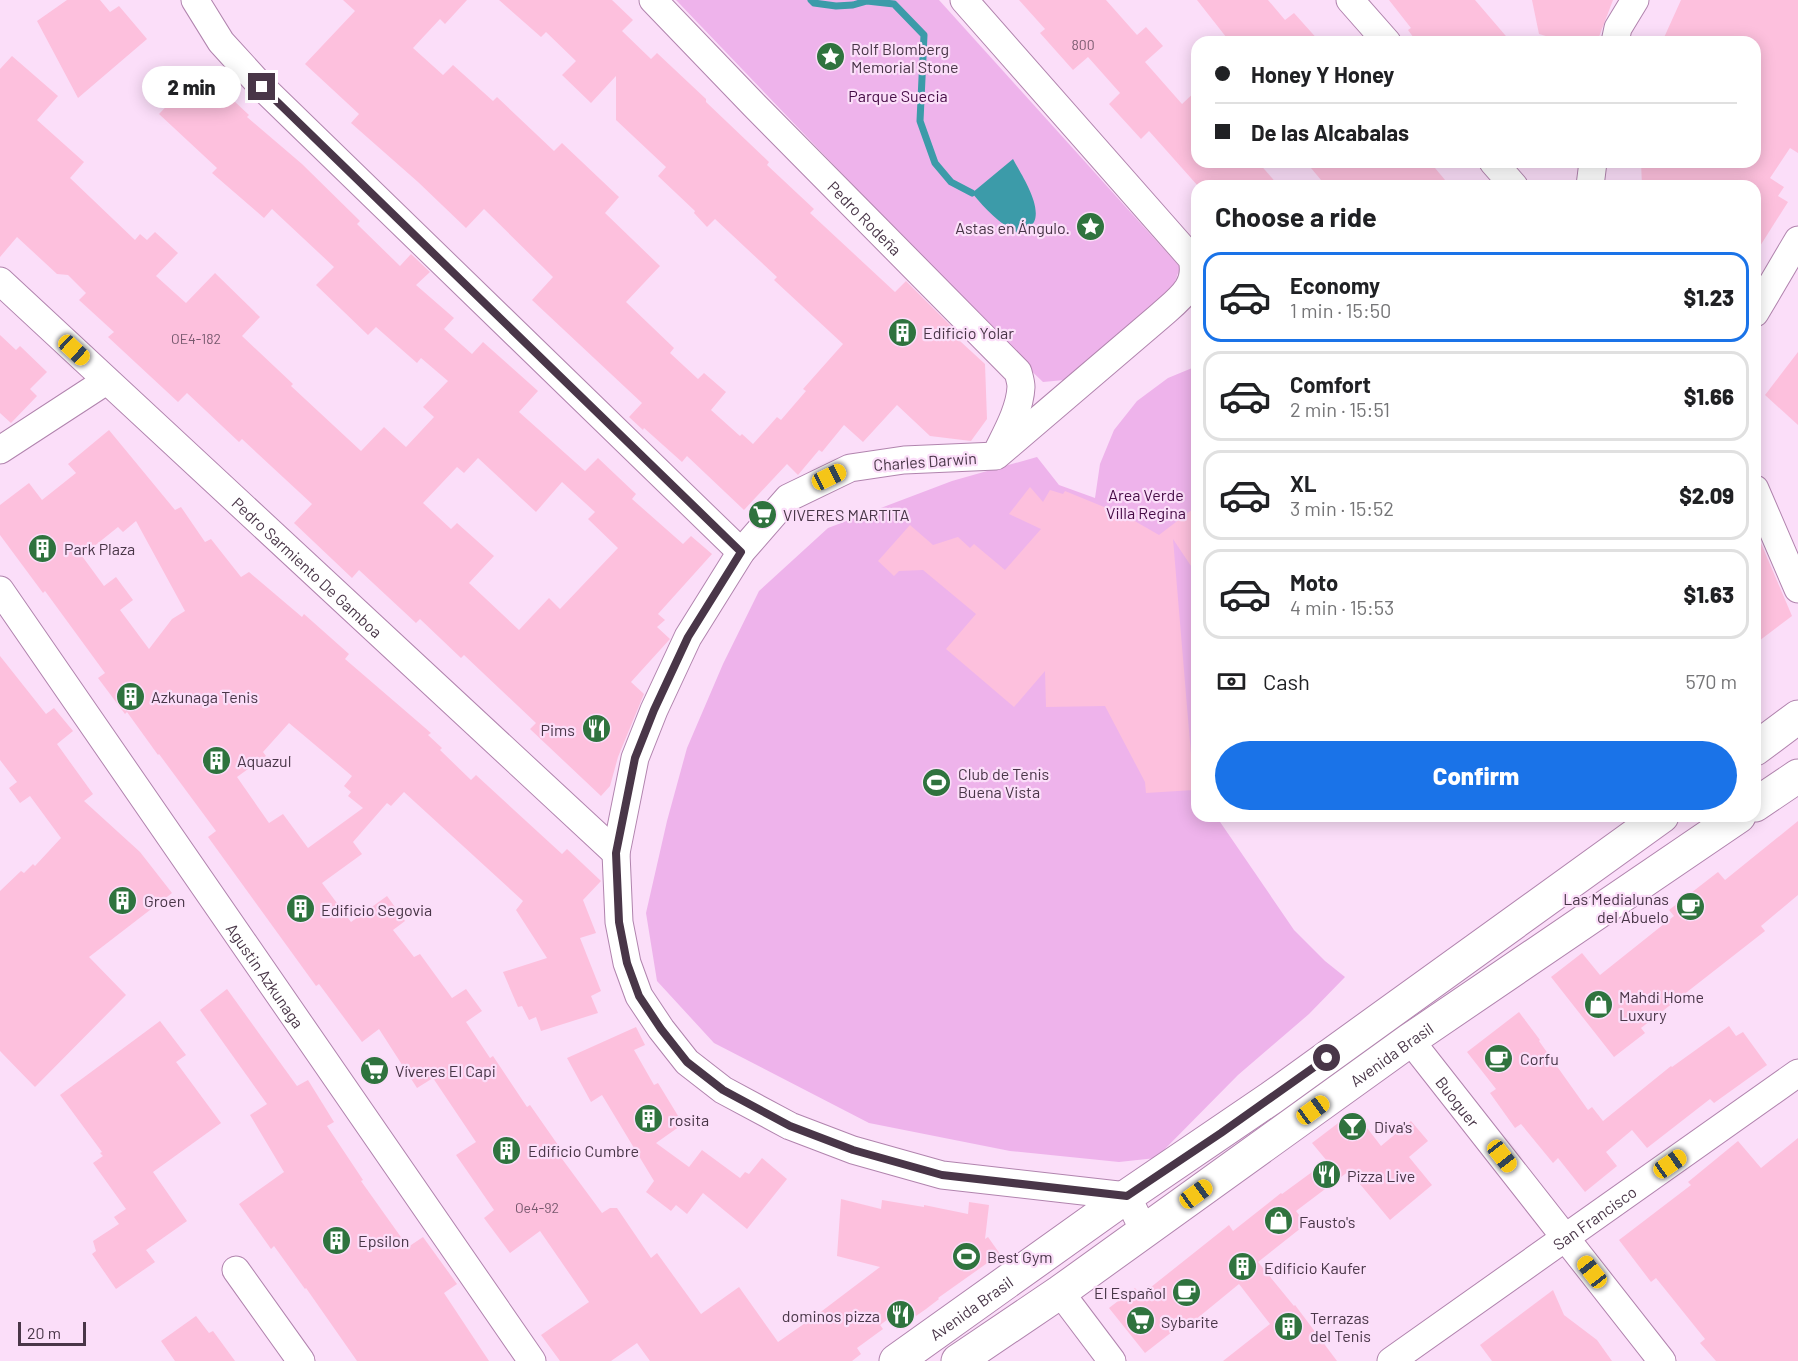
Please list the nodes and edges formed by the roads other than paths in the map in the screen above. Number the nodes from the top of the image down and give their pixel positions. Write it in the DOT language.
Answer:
graph roads {
  1 [pos="195,0"];
  2 [pos="653,0"];
  3 [pos="964,0"];
  4 [pos="1350,0"];
  5 [pos="1635,0"];
  6 [pos="1383,36"];
  7 [pos="1616,36"];
  8 [pos="1498,168"];
  9 [pos="1509,180"];
  10 [pos="1798,240"];
  11 [pos="1191,258"];
  12 [pos="1191,280"];
  13 [pos="0,281"];
  14 [pos="1761,303"];
  15 [pos="106,381"];
  16 [pos="0,450"];
  17 [pos="996,456"];
  18 [pos="1761,503"];
  19 [pos="741,552"];
  20 [pos="1798,589"];
  21 [pos="0,590"];
  22 [pos="1798,717"];
  23 [pos="1761,744"];
  24 [pos="1798,776"];
  25 [pos="1761,801"];
  26 [pos="1654,822"];
  27 [pos="1730,822"];
  28 [pos="616,853"];
  29 [pos="1410,1040"];
  30 [pos="1798,1073"];
  31 [pos="1127,1196"];
  32 [pos="1144,1231"];
  33 [pos="1566,1238"];
  34 [pos="236,1270"];
  35 [pos="1060,1292"];
  36 [pos="301,1361"];
  37 [pos="532,1361"];
  38 [pos="896,1361"];
  39 [pos="958,1361"];
  40 [pos="1112,1361"];
  41 [pos="1391,1361"];
  42 [pos="1662,1361"];
  1 -- 19 [label="street"];
  2 -- 17 [label="street, Pedro Rodeña"];
  3 -- 11 [label="street, Charles Darwin"];
  4 -- 6 [label="street"];
  5 -- 7 [label="street"];
  8 -- 9 [label="street"];
  10 -- 14 [label="street"];
  12 -- 17 [label="street, Charles Darwin"];
  13 -- 15 [label="street, Pedro Sarmiento De Gamboa"];
  15 -- 16 [label="street"];
  15 -- 28 [label="street, Pedro Sarmiento De Gamboa"];
  17 -- 19 [label="street, Charles Darwin"];
  18 -- 20 [label="street"];
  19 -- 28 [label="street, Charles Darwin"];
  21 -- 37 [label="street, Agustin Azkunaga"];
  22 -- 23 [label="street"];
  24 -- 25 [label="street"];
  26 -- 31 [label="street, Avenida Brasil"];
  27 -- 29 [label="street, Avenida Brasil"];
  28 -- 31 [label="street, Charles Darwin"];
  29 -- 32 [label="street, Avenida Brasil"];
  29 -- 33 [label="street, Buoguer"];
  30 -- 33 [label="street, San Francisco"];
  31 -- 32 [label="street"];
  31 -- 38 [label="street, Avenida Brasil"];
  32 -- 35 [label="street, Avenida Brasil"];
  33 -- 41 [label="street, San Francisco"];
  33 -- 42 [label="street, Buoguer"];
  34 -- 36 [label="street"];
  35 -- 39 [label="street, Avenida Brasil"];
  35 -- 40 [label="street"];
}
